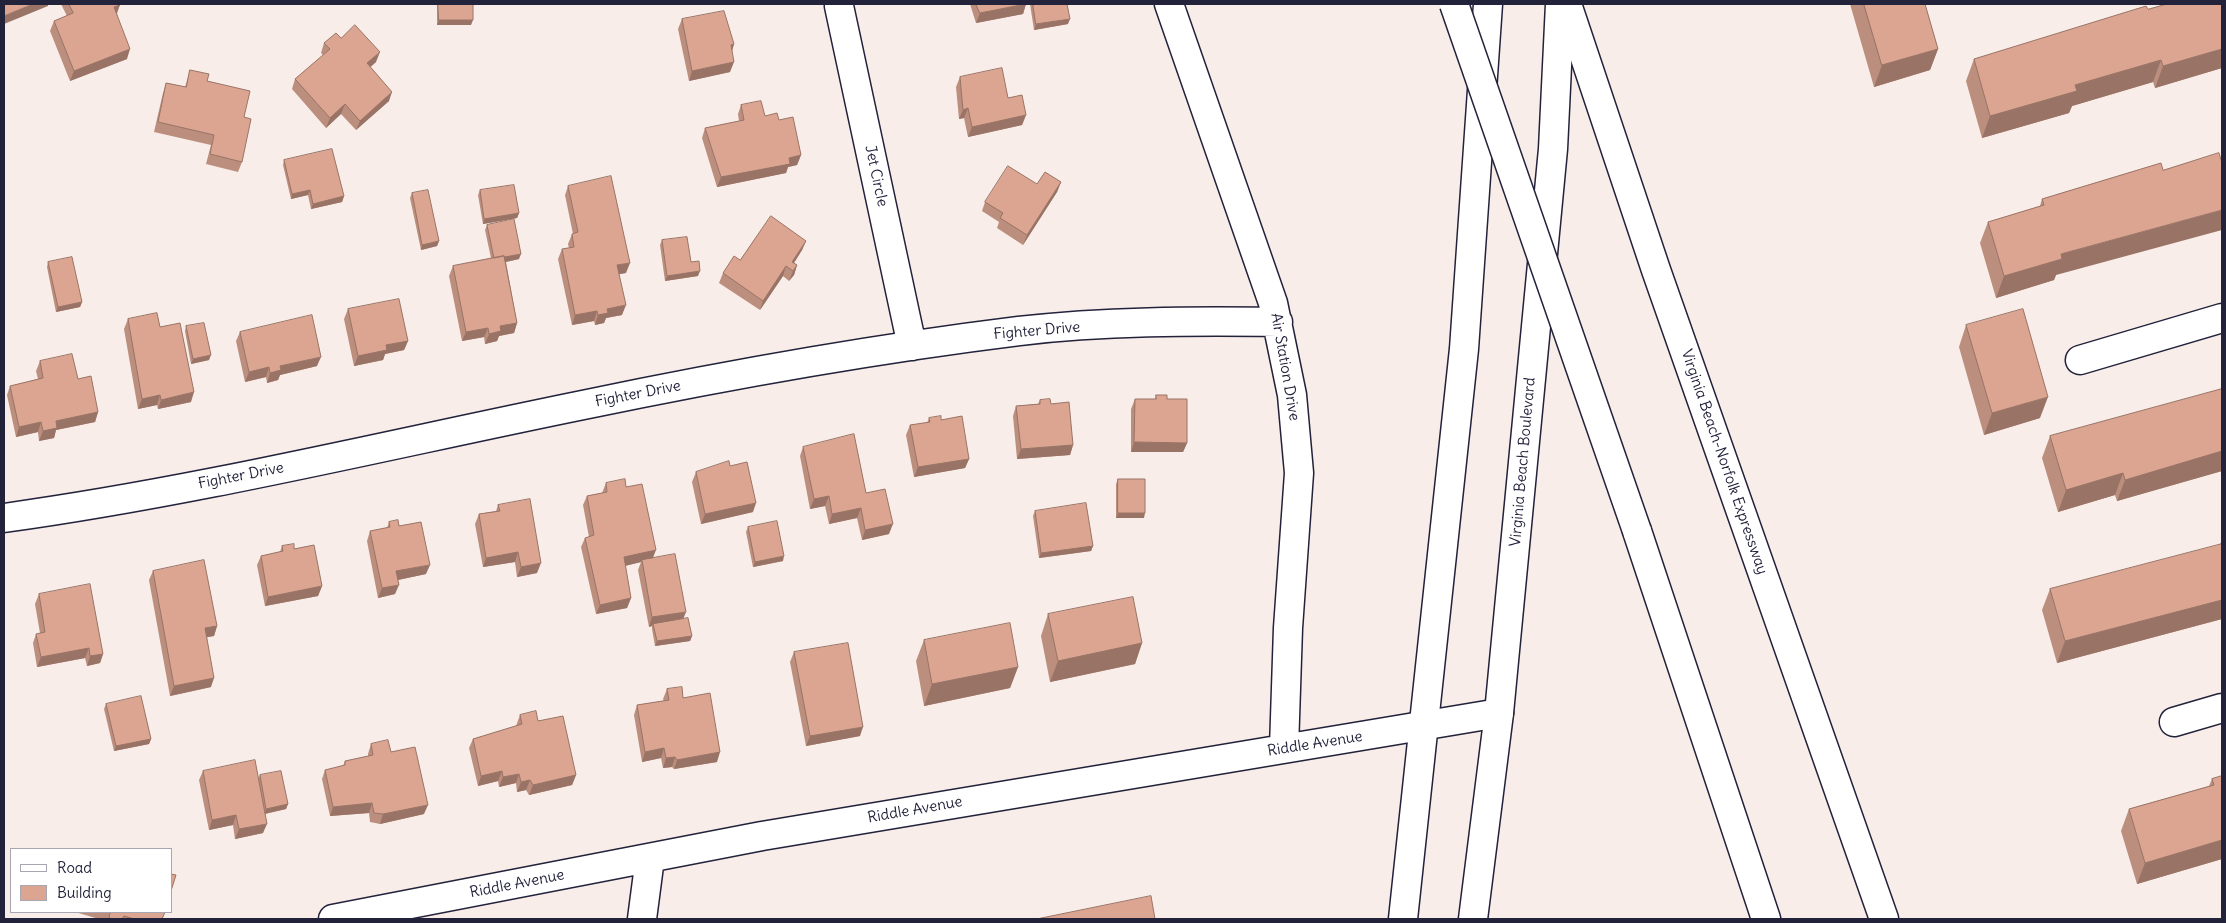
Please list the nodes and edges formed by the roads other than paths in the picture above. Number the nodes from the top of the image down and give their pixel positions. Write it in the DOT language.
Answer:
graph roads {
  1 [pos="1169,4"];
  2 [pos="1454,4"];
  3 [pos="1488,4"];
  4 [pos="1560,4"];
  5 [pos="1567,4"];
  6 [pos="839,6"];
  7 [pos="2222,318"];
  8 [pos="1278,322"];
  9 [pos="912,346"];
  10 [pos="2080,360"];
  11 [pos="4,518"];
  12 [pos="2222,708"];
  13 [pos="1499,713"];
  14 [pos="2174,722"];
  15 [pos="1425,726"];
  16 [pos="1284,748"];
  17 [pos="650,858"];
  18 [pos="333,919"];
  19 [pos="642,919"];
  20 [pos="1403,919"];
  21 [pos="1473,919"];
  22 [pos="1766,919"];
  23 [pos="1884,919"];
  1 -- 8 [label="main road, Air Station Drive"];
  2 -- 22 [label="main road, bridge"];
  3 -- 15 [label="main road"];
  4 -- 13 [label="main road, Virginia Beach Boulevard"];
  5 -- 23 [label="main road, Virginia Beach-Norfolk Expressway"];
  6 -- 9 [label="main road, Jet Circle"];
  7 -- 10 [label="main road"];
  8 -- 9 [label="main road, Fighter Drive"];
  8 -- 16 [label="main road, Air Station Drive"];
  9 -- 11 [label="main road, Fighter Drive"];
  12 -- 14 [label="main road"];
  13 -- 15 [label="main road, Riddle Avenue"];
  13 -- 21 [label="main road, Virginia Beach Boulevard"];
  15 -- 16 [label="main road, Riddle Avenue"];
  15 -- 20 [label="main road"];
  16 -- 17 [label="main road, Riddle Avenue"];
  17 -- 18 [label="main road, Riddle Avenue"];
  17 -- 19 [label="main road"];
}
